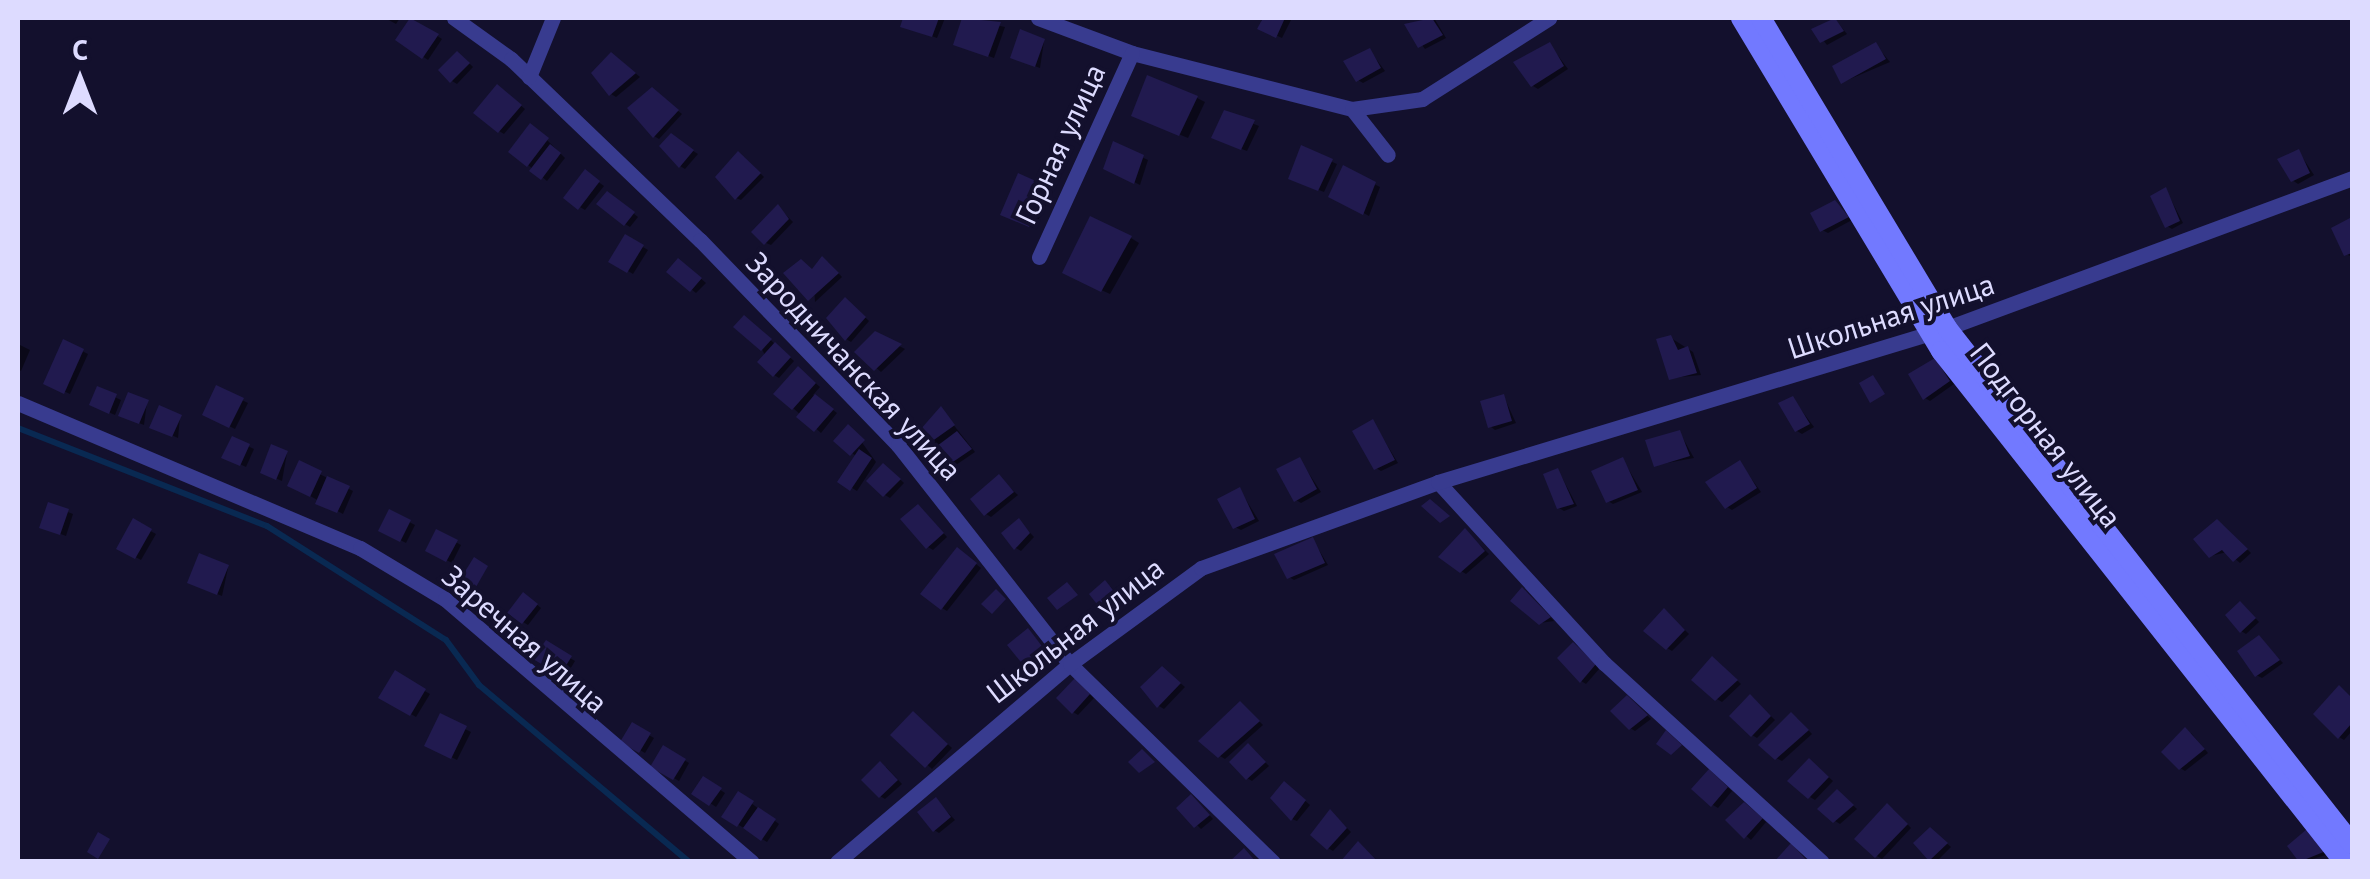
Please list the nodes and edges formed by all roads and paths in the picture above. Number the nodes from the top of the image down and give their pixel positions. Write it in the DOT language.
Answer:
graph roads {
  1 [pos="454,18"];
  2 [pos="554,18"];
  3 [pos="1038,18"];
  4 [pos="1549,18"];
  5 [pos="1741,18"];
  6 [pos="1762,18"];
  7 [pos="1132,54"];
  8 [pos="529,77"];
  9 [pos="1352,109"];
  10 [pos="1388,155"];
  11 [pos="2352,178"];
  12 [pos="1039,257"];
  13 [pos="1939,331"];
  14 [pos="18,404"];
  15 [pos="1438,482"];
  16 [pos="1070,664"];
  17 [pos="2352,844"];
  18 [pos="752,862"];
  19 [pos="837,862"];
  20 [pos="1273,862"];
  21 [pos="1822,862"];
  22 [pos="2344,862"];
  1 -- 8 [label="street, Зародничанская улица"];
  2 -- 8 [label="street"];
  3 -- 7 [label="street, Горная улица"];
  4 -- 9 [label="street"];
  5 -- 13 [label="street, Подгорная улица"];
  6 -- 13 [label="street, Подгорная улица"];
  7 -- 9 [label="street, Горная улица"];
  7 -- 12 [label="street, Горная улица"];
  8 -- 16 [label="street, Зародничанская улица"];
  9 -- 10 [label="street"];
  11 -- 13 [label="street, Школьная улица"];
  13 -- 15 [label="street, Школьная улица"];
  13 -- 17 [label="street, Подгорная улица"];
  13 -- 22 [label="street, Подгорная улица"];
  14 -- 18 [label="street, Заречная улица"];
  15 -- 16 [label="street, Школьная улица"];
  15 -- 21 [label="street"];
  16 -- 19 [label="street, Школьная улица"];
  16 -- 20 [label="street, Зародничанская улица"];
}
